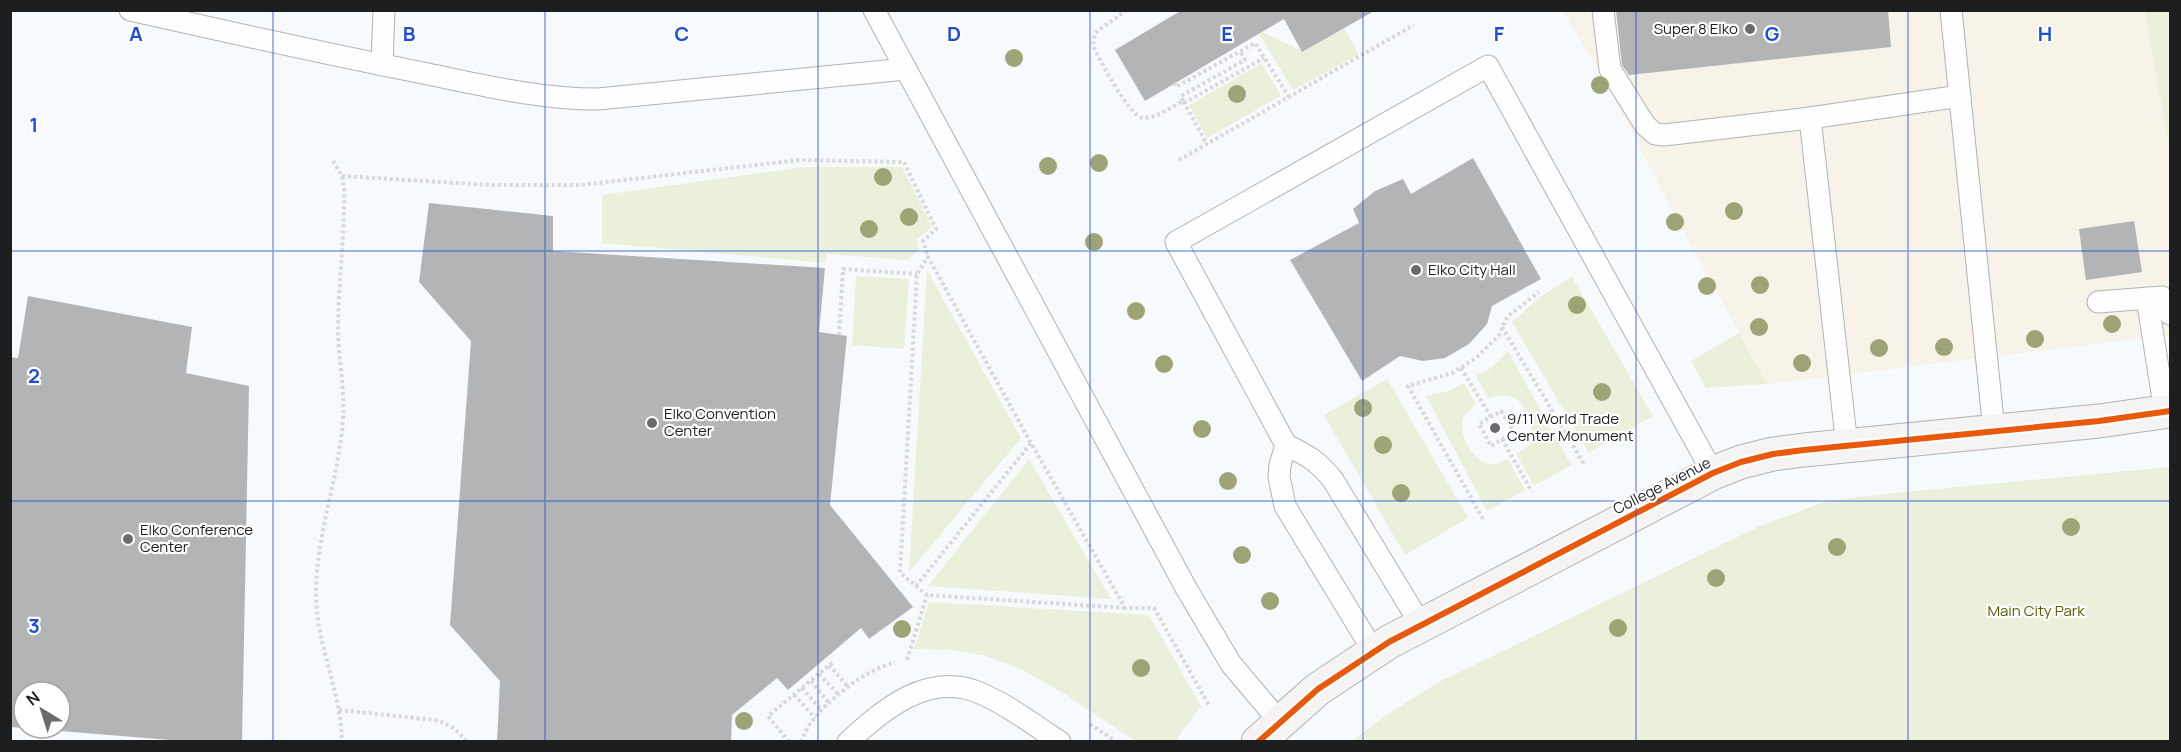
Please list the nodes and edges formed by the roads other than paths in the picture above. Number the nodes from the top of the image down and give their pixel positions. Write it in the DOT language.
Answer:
graph roads {
  1 [pos="130,10"];
  2 [pos="384,10"];
  3 [pos="874,10"];
  4 [pos="1603,10"];
  5 [pos="1951,10"];
  6 [pos="382,65"];
  7 [pos="906,69"];
  8 [pos="1960,96"];
  9 [pos="1810,118"];
  10 [pos="2147,298"];
  11 [pos="2098,302"];
  12 [pos="2170,314"];
  13 [pos="2168,411"];
  14 [pos="1994,431"];
  15 [pos="1286,445"];
  16 [pos="1847,446"];
  17 [pos="1713,473"];
  18 [pos="1421,625"];
  19 [pos="1374,652"];
  20 [pos="1269,731"];
  21 [pos="848,741"];
  22 [pos="1060,741"];
  1 -- 6 [label="lane"];
  2 -- 6 [label="lane"];
  3 -- 7 [label="lane"];
  4 -- 9 [label="lane"];
  5 -- 8 [label="lane"];
  6 -- 7 [label="lane"];
  7 -- 20 [label="lane"];
  8 -- 9 [label="lane"];
  8 -- 14 [label="lane"];
  9 -- 16 [label="lane"];
  10 -- 11 [label="lane"];
  10 -- 12 [label="lane"];
  10 -- 13 [label="lane"];
  13 -- 14 [label="street, College Avenue"];
  14 -- 16 [label="street, College Avenue"];
  15 -- 17 [label="lane"];
  15 -- 18 [label="lane"];
  15 -- 19 [label="lane"];
  16 -- 17 [label="street, College Avenue"];
  17 -- 18 [label="street, College Avenue"];
  18 -- 19 [label="street, College Avenue"];
  19 -- 20 [label="street, College Avenue"];
  21 -- 22 [label="lane"];
}
